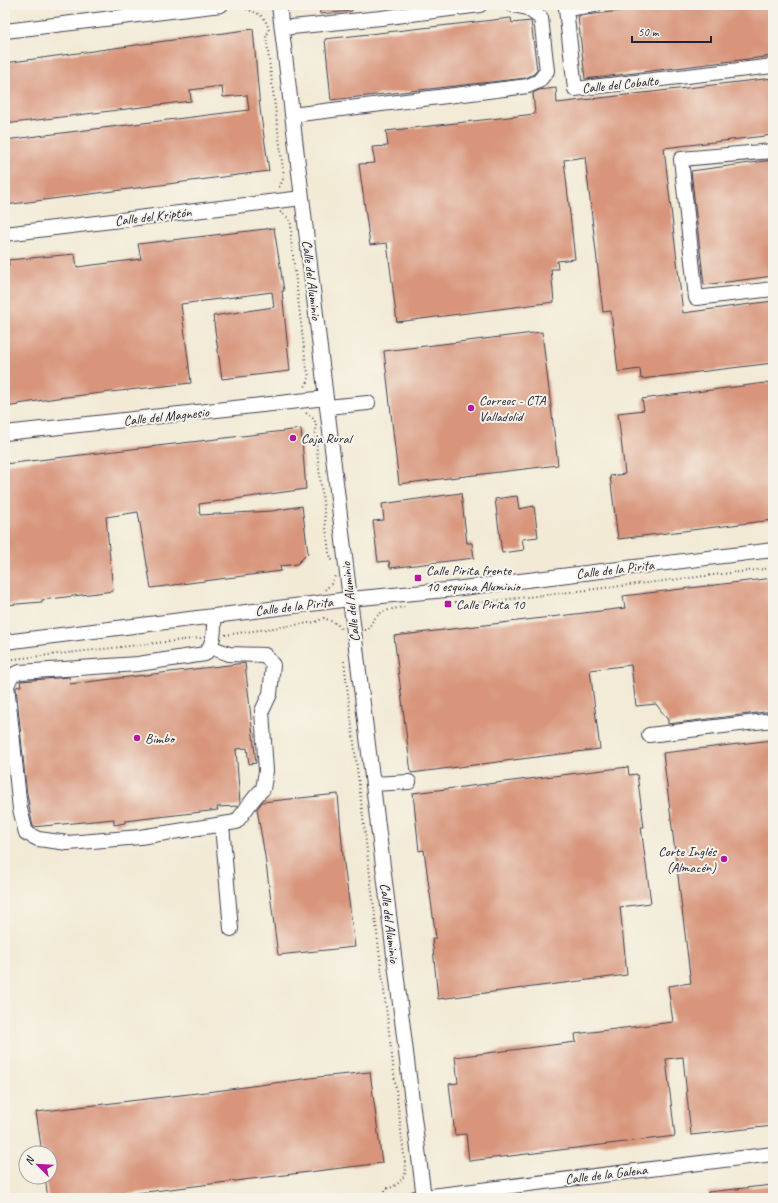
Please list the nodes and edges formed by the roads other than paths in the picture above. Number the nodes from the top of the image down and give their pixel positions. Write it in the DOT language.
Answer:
graph roads {
  1 [pos="221,5"];
  2 [pos="279,5"];
  3 [pos="480,5"];
  4 [pos="513,5"];
  5 [pos="595,5"];
  6 [pos="282,28"];
  7 [pos="5,31"];
  8 [pos="773,66"];
  9 [pos="292,115"];
  10 [pos="773,151"];
  11 [pos="302,198"];
  12 [pos="5,234"];
  13 [pos="773,289"];
  14 [pos="327,403"];
  15 [pos="368,403"];
  16 [pos="5,433"];
  17 [pos="773,550"];
  18 [pos="350,600"];
  19 [pos="214,616"];
  20 [pos="5,642"];
  21 [pos="212,642"];
  22 [pos="773,720"];
  23 [pos="649,735"];
  24 [pos="409,782"];
  25 [pos="373,784"];
  26 [pos="222,825"];
  27 [pos="231,929"];
  28 [pos="773,1154"];
  29 [pos="421,1198"];
  1 -- 7 [label="street"];
  2 -- 6 [label="street, Calle del Aluminio"];
  3 -- 6 [label="street"];
  4 -- 9 [label="street"];
  5 -- 8 [label="street, Calle del Cobalto"];
  6 -- 9 [label="street, Calle del Aluminio"];
  9 -- 11 [label="street, Calle del Aluminio"];
  10 -- 13 [label="street"];
  11 -- 12 [label="street, Calle del Kriptón"];
  11 -- 14 [label="street, Calle del Aluminio"];
  14 -- 15 [label="street, Calle del Magnesio"];
  14 -- 16 [label="street, Calle del Magnesio"];
  14 -- 18 [label="street, Calle del Aluminio"];
  17 -- 18 [label="street, Calle de la Pirita"];
  18 -- 19 [label="street, Calle de la Pirita"];
  18 -- 25 [label="street, Calle del Aluminio"];
  19 -- 20 [label="street, Calle de la Pirita"];
  19 -- 21 [label="street"];
  21 -- 26 [label="street"];
  21 -- 26 [label="street"];
  22 -- 23 [label="street"];
  24 -- 25 [label="street"];
  25 -- 29 [label="street, Calle del Aluminio"];
  26 -- 27 [label="street"];
  28 -- 29 [label="street, Calle de la Galena"];
}
